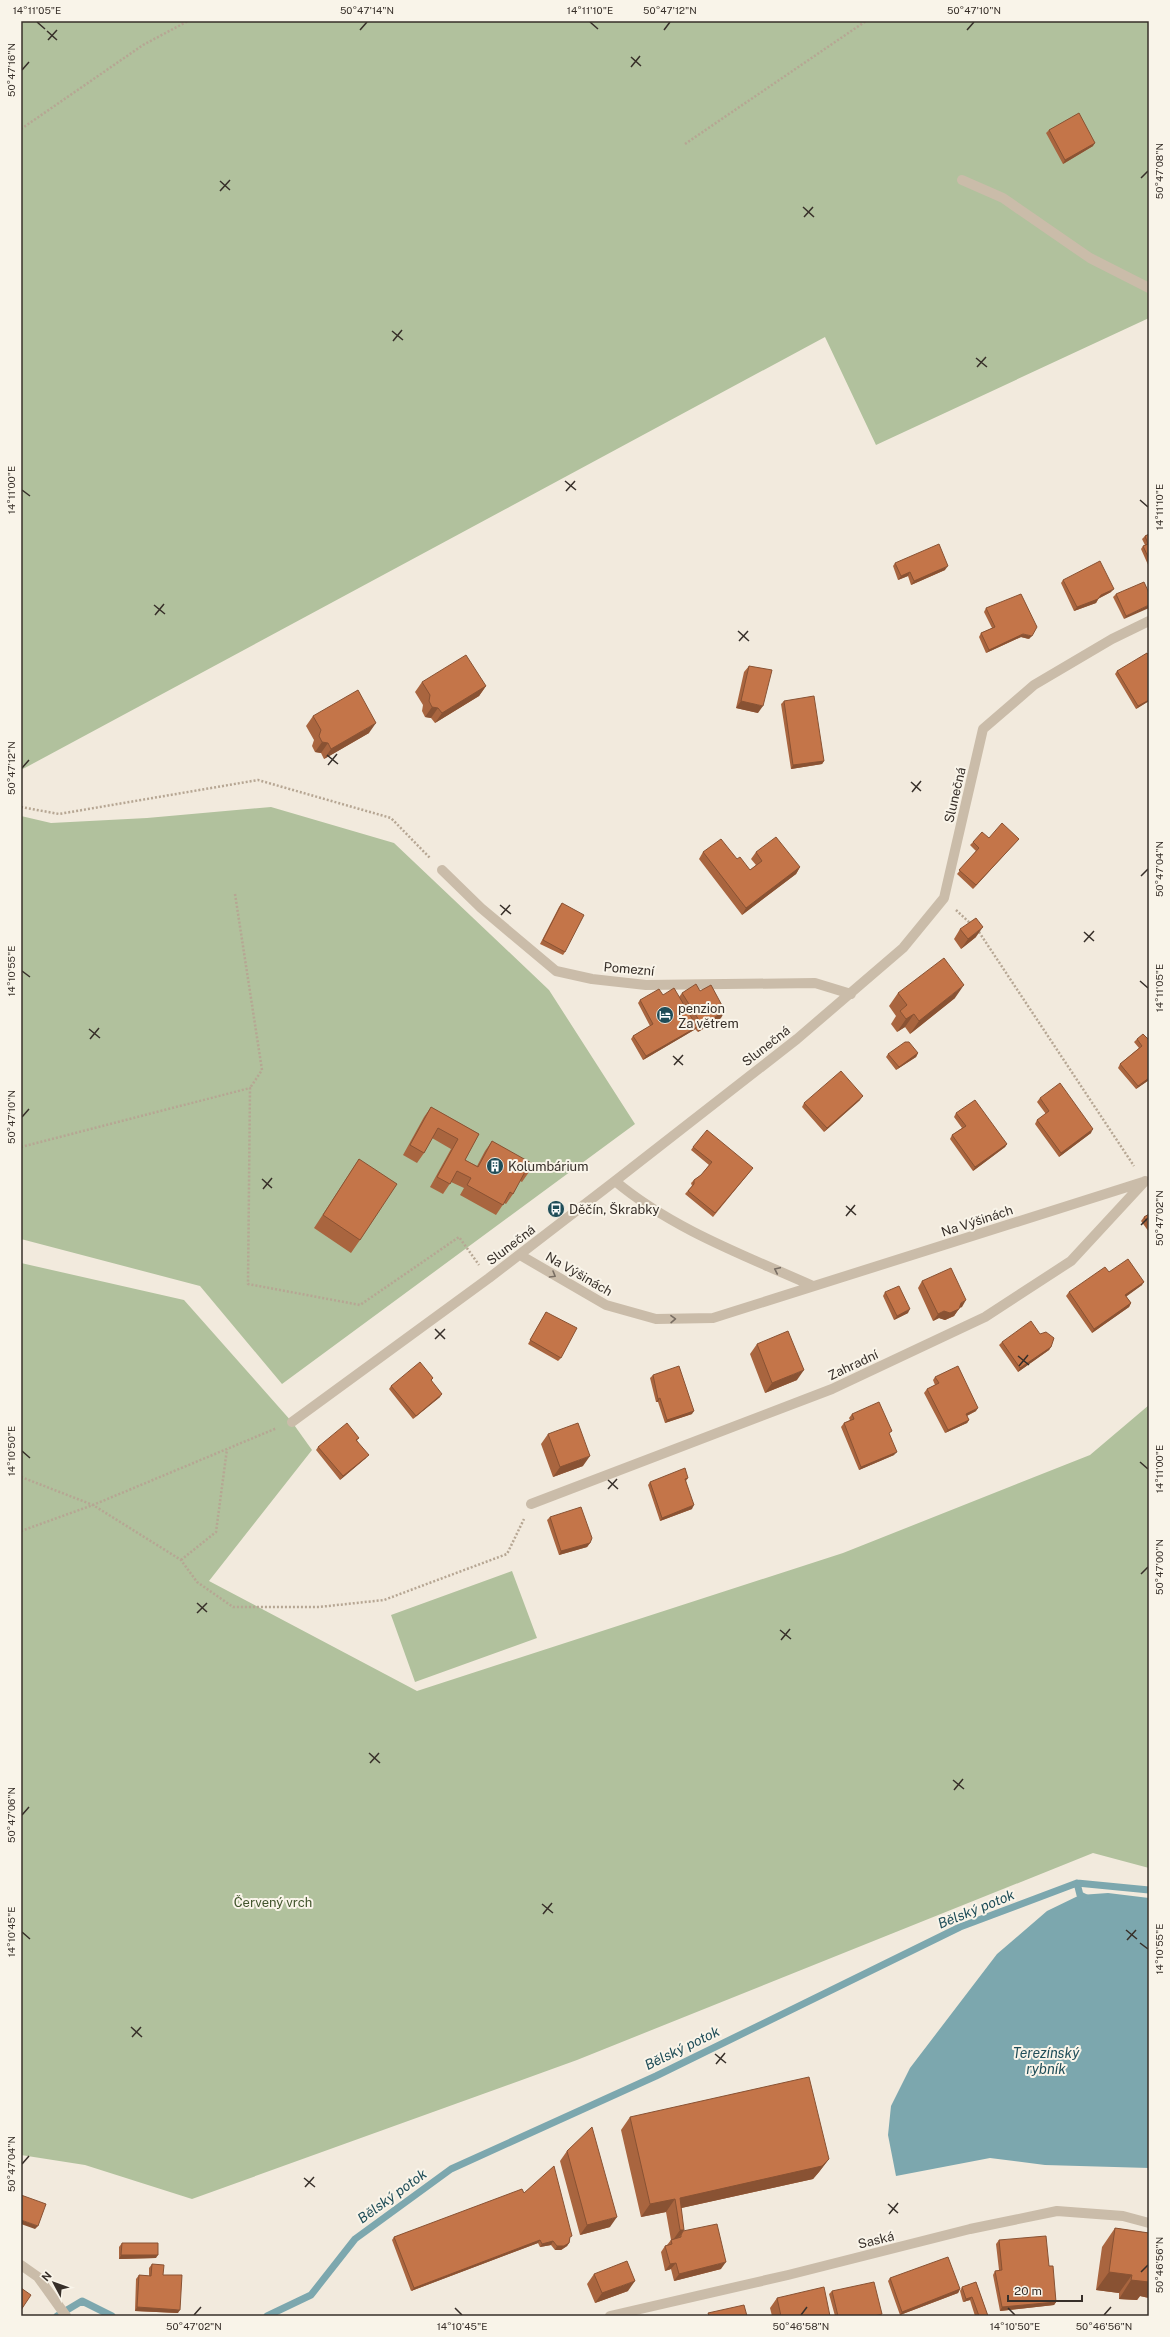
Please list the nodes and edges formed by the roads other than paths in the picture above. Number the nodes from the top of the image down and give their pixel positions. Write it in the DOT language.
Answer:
graph roads {
  1 [pos="962,180"];
  2 [pos="1149,288"];
  3 [pos="1149,621"];
  4 [pos="442,870"];
  5 [pos="851,994"];
  6 [pos="1147,1180"];
  7 [pos="615,1181"];
  8 [pos="520,1255"];
  9 [pos="813,1286"];
  10 [pos="292,1422"];
  11 [pos="531,1504"];
  12 [pos="1149,2223"];
  13 [pos="21,2266"];
  14 [pos="66,2316"];
  15 [pos="610,2316"];
  1 -- 2 [label="street"];
  3 -- 5 [label="street, Slunečná"];
  4 -- 5 [label="street, Pomezní"];
  5 -- 7 [label="street, Slunečná"];
  6 -- 9 [label="street, Na Výšinách"];
  6 -- 11 [label="street, Zahradní"];
  7 -- 8 [label="street, Slunečná"];
  9 -- 7 [label="street, one-way"];
  8 -- 9 [label="street, Na Výšinách, one-way"];
  8 -- 10 [label="street, Slunečná"];
  12 -- 15 [label="street, Saská"];
  13 -- 14 [label="street"];
}
